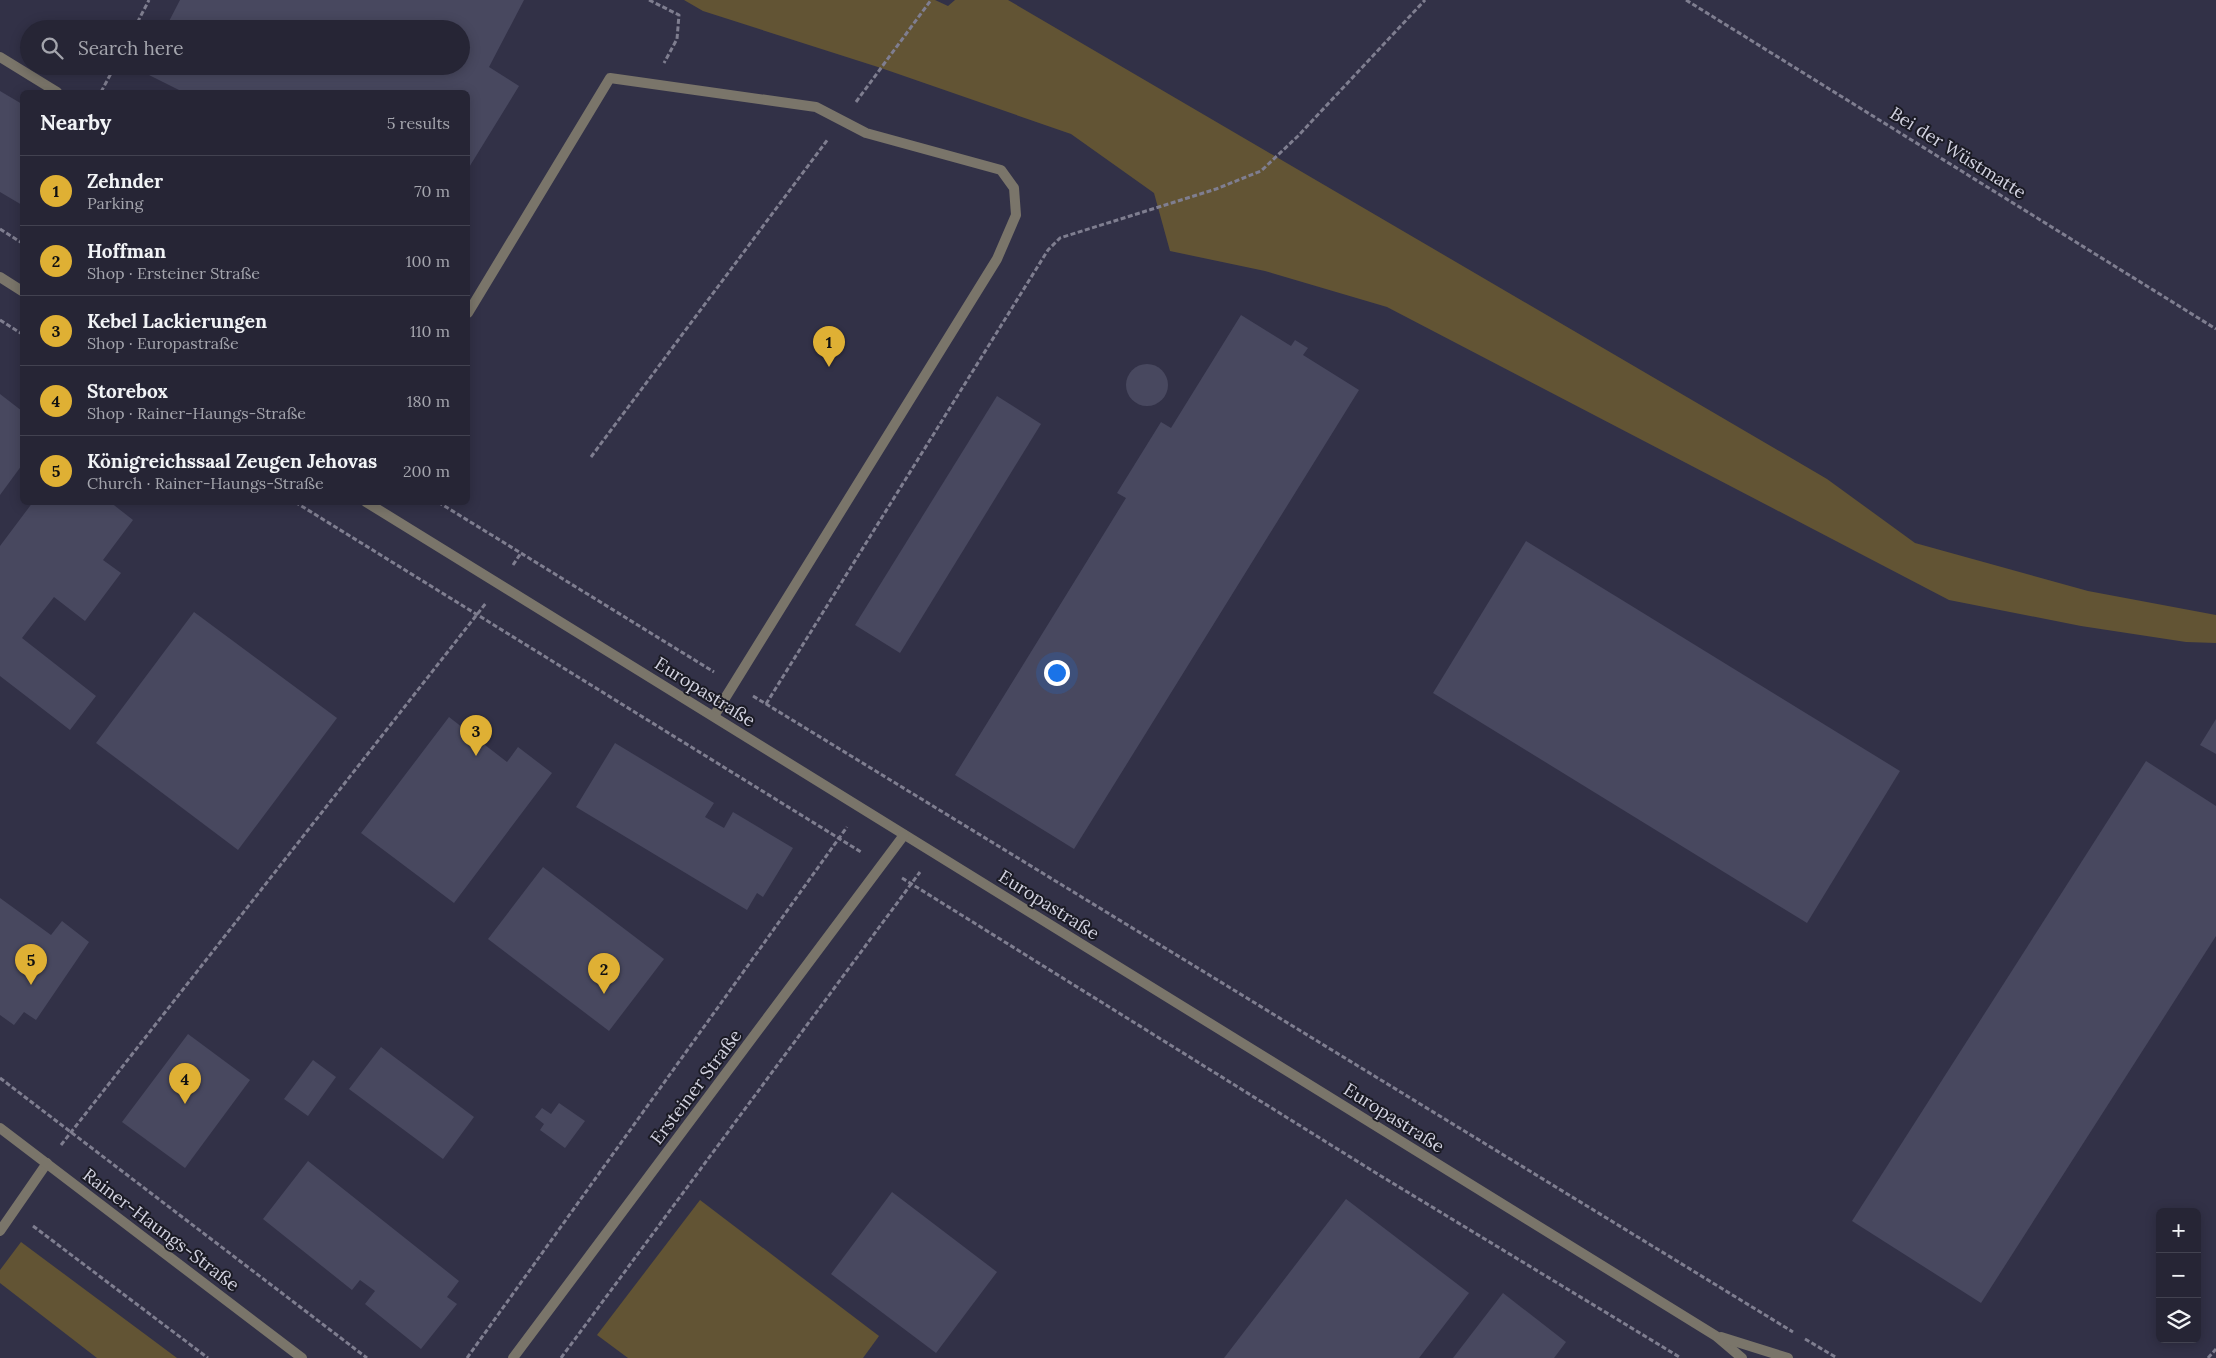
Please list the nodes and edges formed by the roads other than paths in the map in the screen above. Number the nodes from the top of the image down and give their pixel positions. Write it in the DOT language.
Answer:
graph roads {
  1 [pos="0,57"];
  2 [pos="20,69"];
  3 [pos="29,75"];
  4 [pos="54,90"];
  5 [pos="0,277"];
  6 [pos="20,290"];
  7 [pos="470,310"];
  8 [pos="371,505"];
  9 [pos="714,716"];
  10 [pos="904,835"];
  11 [pos="0,1128"];
  12 [pos="47,1163"];
  13 [pos="0,1231"];
  14 [pos="1716,1336"];
  15 [pos="302,1358"];
  16 [pos="513,1358"];
  17 [pos="1742,1358"];
  18 [pos="1788,1358"];
  1 -- 2 [label="street"];
  3 -- 4 [label="street"];
  5 -- 6 [label="street"];
  7 -- 9 [label="street"];
  8 -- 9 [label="street, Europastraße"];
  9 -- 10 [label="street, Europastraße"];
  10 -- 14 [label="street, Europastraße"];
  10 -- 16 [label="street, Ersteiner Straße"];
  11 -- 12 [label="street, Rainer-Haungs-Straße"];
  12 -- 13 [label="street"];
  12 -- 15 [label="street, Rainer-Haungs-Straße"];
  14 -- 17 [label="street, Europastraße"];
  14 -- 18 [label="street, Europastraße"];
}
